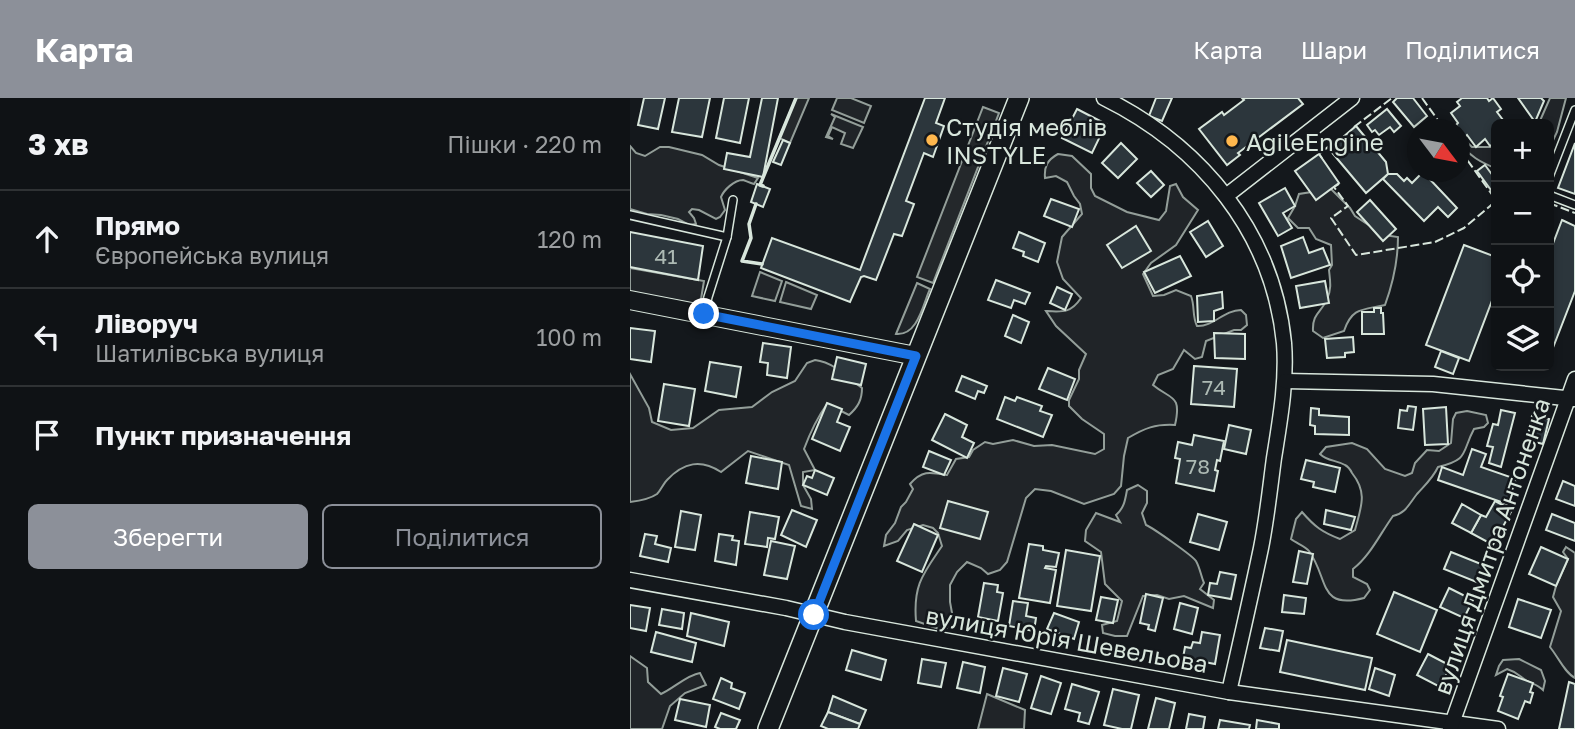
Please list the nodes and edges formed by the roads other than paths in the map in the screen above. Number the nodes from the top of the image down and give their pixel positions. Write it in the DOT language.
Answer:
graph roads {
  1 [pos="1019,98"];
  2 [pos="1104,98"];
  3 [pos="1352,98"];
  4 [pos="1575,110"];
  5 [pos="1554,164"];
  6 [pos="1226,196"];
  7 [pos="1554,197"];
  8 [pos="733,200"];
  9 [pos="1575,205"];
  10 [pos="630,215"];
  11 [pos="727,237"];
  12 [pos="630,300"];
  13 [pos="704,314"];
  14 [pos="916,356"];
  15 [pos="1575,379"];
  16 [pos="1285,381"];
  17 [pos="1571,399"];
  18 [pos="630,580"];
  19 [pos="814,615"];
  20 [pos="1229,692"];
  21 [pos="1451,726"];
  22 [pos="768,729"];
  23 [pos="1498,729"];
  1 -- 14 [label="main road"];
  2 -- 6 [label="street"];
  3 -- 6 [label="street"];
  4 -- 5 [label="lane"];
  6 -- 16 [label="street"];
  7 -- 9 [label="lane"];
  8 -- 11 [label="lane"];
  10 -- 11 [label="lane"];
  11 -- 13 [label="lane"];
  12 -- 13 [label="street"];
  13 -- 14 [label="street"];
  14 -- 19 [label="main road"];
  15 -- 17 [label="street, вулиця Дмитра Антоненка"];
  16 -- 17 [label="street"];
  16 -- 20 [label="street"];
  17 -- 21 [label="street, вулиця Дмитра Антоненка"];
  18 -- 19 [label="street, вулиця Юрія Шевельова"];
  19 -- 20 [label="street, вулиця Юрія Шевельова"];
  19 -- 22 [label="main road"];
  20 -- 21 [label="street, вулиця Юрія Шевельова"];
  21 -- 23 [label="street, вулиця Юрія Шевельова"];
}
